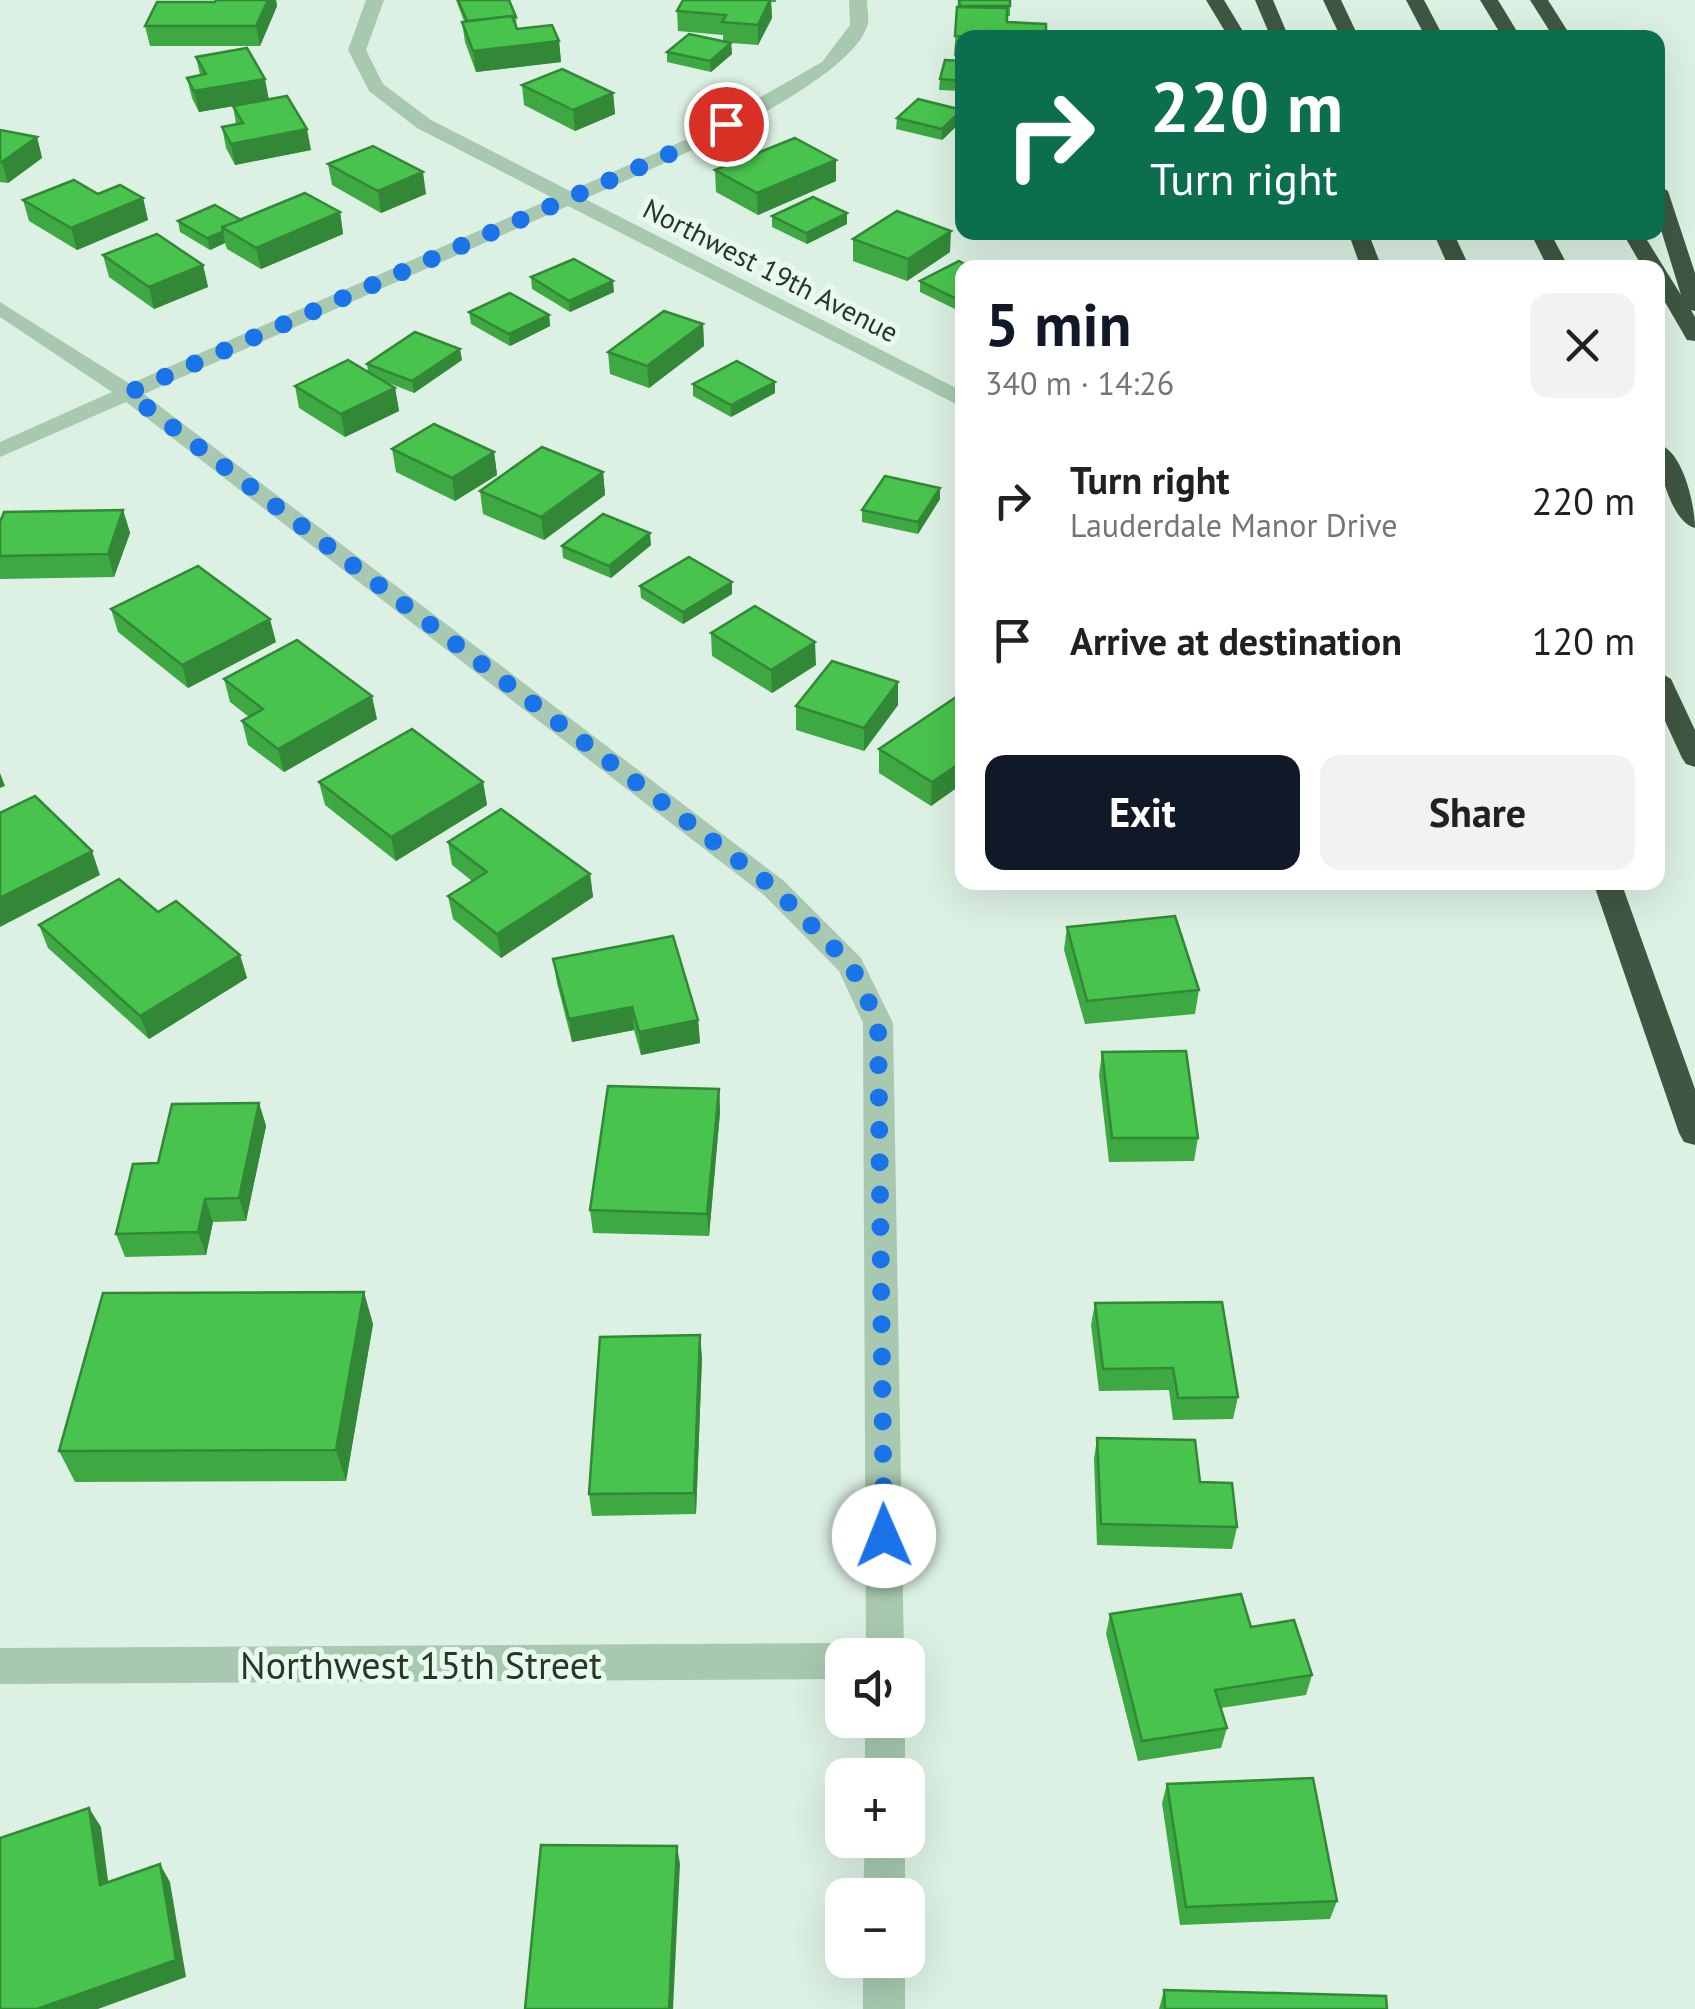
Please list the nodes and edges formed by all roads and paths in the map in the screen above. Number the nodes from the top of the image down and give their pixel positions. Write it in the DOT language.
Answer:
graph roads {
  1 [pos="375,0"];
  2 [pos="858,0"];
  3 [pos="1214,0"];
  4 [pos="1264,0"];
  5 [pos="1332,0"];
  6 [pos="1415,0"];
  7 [pos="1489,0"];
  8 [pos="1539,0"];
  9 [pos="1233,30"];
  10 [pos="1277,30"];
  11 [pos="1346,30"];
  12 [pos="1431,30"];
  13 [pos="1507,30"];
  14 [pos="1558,30"];
  15 [pos="569,197"];
  16 [pos="1665,212"];
  17 [pos="1665,286"];
  18 [pos="1695,304"];
  19 [pos="0,308"];
  20 [pos="1695,335"];
  21 [pos="128,393"];
  22 [pos="955,396"];
  23 [pos="0,450"];
  24 [pos="1665,464"];
  25 [pos="1695,521"];
  26 [pos="1665,694"];
  27 [pos="1695,758"];
  28 [pos="1611,890"];
  29 [pos="1695,1132"];
  30 [pos="885,1638"];
  31 [pos="825,1660"];
  32 [pos="0,1666"];
  33 [pos="884,1978"];
  34 [pos="884,2009"];
  1 -- 15 [label="street, Northwest 19th Avenue"];
  2 -- 15 [label="street"];
  3 -- 9 [label="highway"];
  4 -- 10 [label="highway"];
  5 -- 11 [label="highway"];
  6 -- 12 [label="highway"];
  7 -- 13 [label="highway"];
  8 -- 14 [label="highway"];
  15 -- 21 [label="street"];
  15 -- 22 [label="street, Northwest 19th Avenue"];
  16 -- 18 [label="highway"];
  17 -- 20 [label="highway"];
  19 -- 21 [label="street"];
  21 -- 23 [label="street"];
  21 -- 30 [label="street"];
  24 -- 25 [label="highway"];
  26 -- 27 [label="highway"];
  28 -- 29 [label="highway"];
  31 -- 32 [label="street, Northwest 15th Street"];
  33 -- 34 [label="street"];
}
